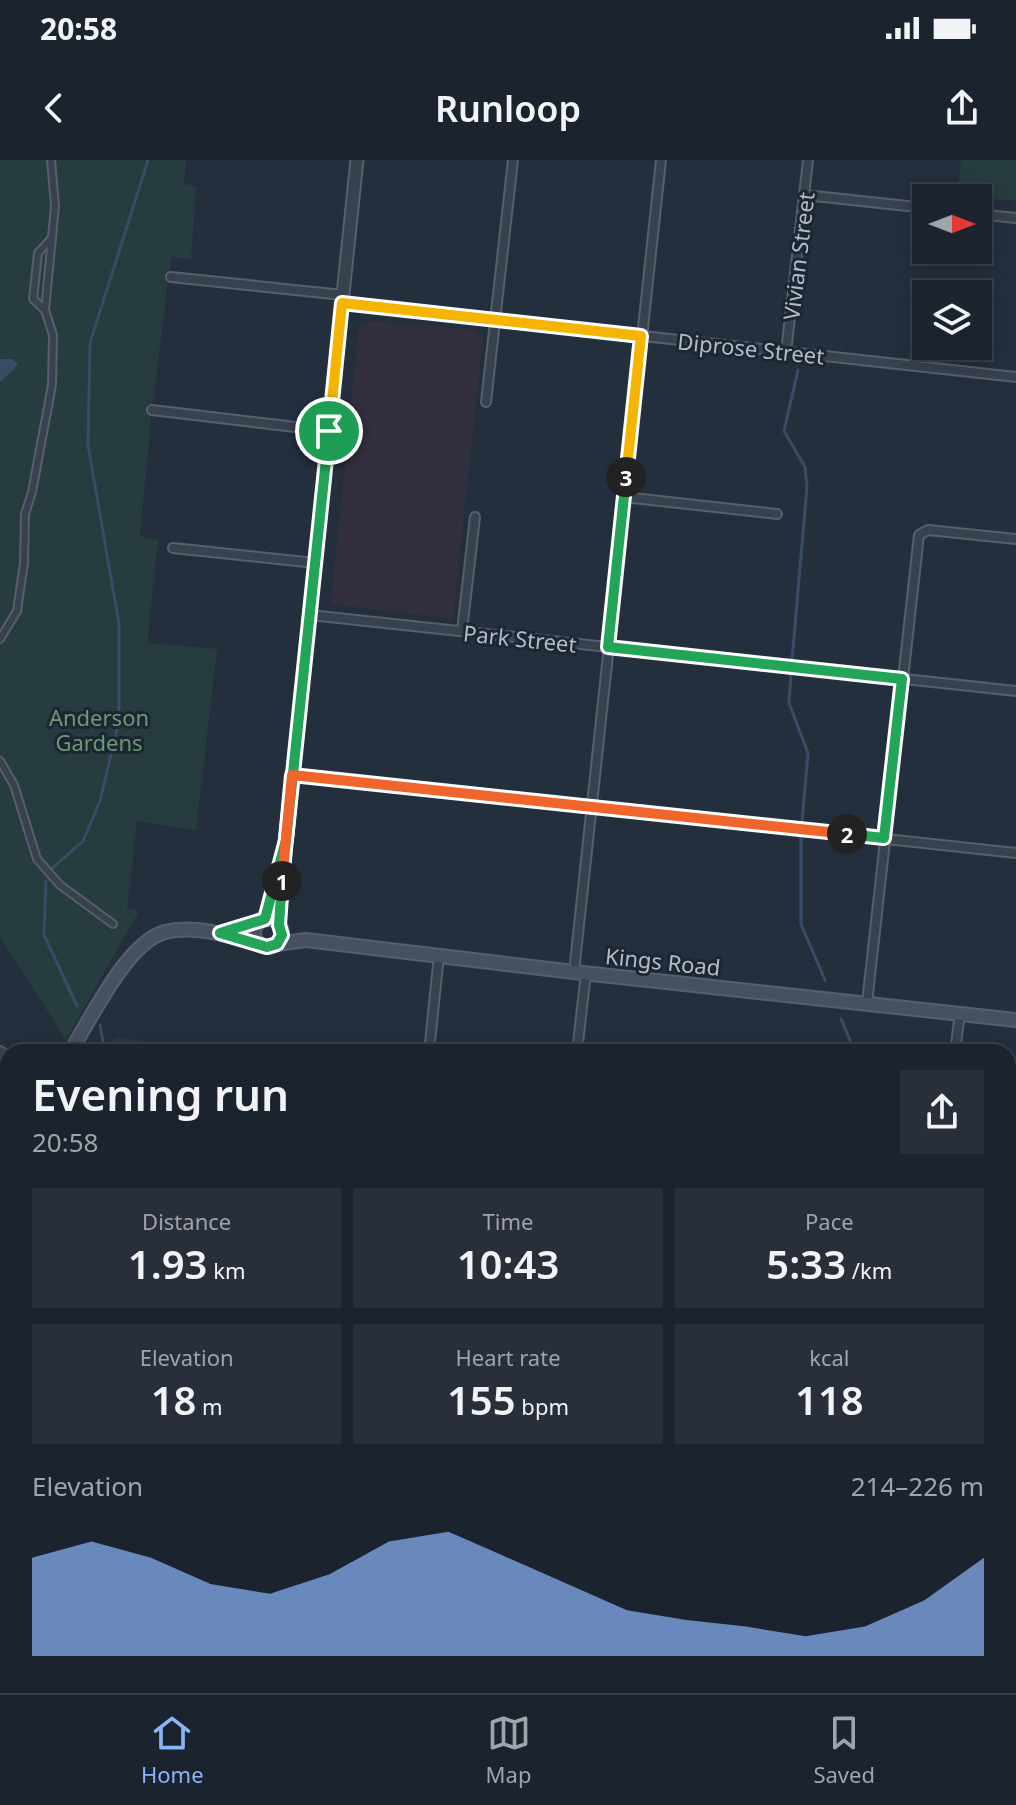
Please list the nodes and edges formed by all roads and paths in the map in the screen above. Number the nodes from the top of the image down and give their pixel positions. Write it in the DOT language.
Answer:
graph roads {
  1 [pos="51,160"];
  2 [pos="357,160"];
  3 [pos="513,160"];
  4 [pos="661,160"];
  5 [pos="808,160"];
  6 [pos="805,195"];
  7 [pos="912,206"];
  8 [pos="992,215"];
  9 [pos="1016,218"];
  10 [pos="52,238"];
  11 [pos="171,277"];
  12 [pos="342,299"];
  13 [pos="45,310"];
  14 [pos="495,320"];
  15 [pos="641,336"];
  16 [pos="786,352"];
  17 [pos="1016,377"];
  18 [pos="486,402"];
  19 [pos="152,410"];
  20 [pos="329,431"];
  21 [pos="624,497"];
  22 [pos="777,514"];
  23 [pos="475,517"];
  24 [pos="1016,539"];
  25 [pos="173,548"];
  26 [pos="315,563"];
  27 [pos="310,615"];
  28 [pos="462,631"];
  29 [pos="0,639"];
  30 [pos="608,647"];
  31 [pos="902,679"];
  32 [pos="1016,691"];
  33 [pos="0,761"];
  34 [pos="292,775"];
  35 [pos="591,807"];
  36 [pos="884,838"];
  37 [pos="286,840"];
  38 [pos="1016,853"];
  39 [pos="262,921"];
  40 [pos="113,924"];
  41 [pos="280,927"];
  42 [pos="220,933"];
  43 [pos="306,940"];
  44 [pos="277,944"];
  45 [pos="263,946"];
  46 [pos="439,955"];
  47 [pos="580,973"];
  48 [pos="867,1003"];
  49 [pos="960,1013"];
  50 [pos="1016,1020"];
  51 [pos="75,1044"];
  52 [pos="430,1044"];
  53 [pos="577,1044"];
  54 [pos="956,1044"];
  1 -- 10 [label="street"];
  2 -- 12 [label="street"];
  3 -- 14 [label="street"];
  4 -- 15 [label="street"];
  5 -- 6 [label="street, Vivian Street"];
  6 -- 7 [label="street"];
  6 -- 16 [label="street, Vivian Street"];
  8 -- 9 [label="street"];
  10 -- 13 [label="street"];
  10 -- 13 [label="street"];
  11 -- 12 [label="street, Diprose Street"];
  12 -- 14 [label="street, Diprose Street"];
  12 -- 20 [label="street"];
  13 -- 29 [label="street"];
  14 -- 15 [label="street, Diprose Street"];
  14 -- 18 [label="street"];
  15 -- 16 [label="street, Diprose Street"];
  15 -- 21 [label="street"];
  16 -- 17 [label="street, Diprose Street"];
  19 -- 20 [label="street"];
  20 -- 26 [label="street"];
  21 -- 22 [label="street"];
  21 -- 30 [label="street"];
  23 -- 28 [label="street"];
  24 -- 31 [label="street"];
  25 -- 26 [label="street"];
  26 -- 27 [label="street"];
  27 -- 28 [label="street, Park Street"];
  27 -- 34 [label="street"];
  28 -- 30 [label="street, Park Street"];
  30 -- 31 [label="street, Park Street"];
  30 -- 35 [label="street"];
  31 -- 32 [label="street, Park Street"];
  31 -- 36 [label="street"];
  33 -- 40 [label="street"];
  34 -- 35 [label="street"];
  34 -- 37 [label="street"];
  35 -- 36 [label="street"];
  35 -- 47 [label="street"];
  36 -- 38 [label="street"];
  36 -- 48 [label="street"];
  37 -- 39 [label="street"];
  37 -- 41 [label="street"];
  39 -- 41 [label="main road"];
  39 -- 42 [label="main road"];
  39 -- 45 [label="main road"];
  41 -- 43 [label="main road, Kings Road"];
  41 -- 44 [label="main road"];
  42 -- 45 [label="main road"];
  42 -- 51 [label="main road"];
  43 -- 44 [label="main road, Kings Road"];
  43 -- 46 [label="main road, Kings Road"];
  44 -- 45 [label="main road"];
  46 -- 47 [label="main road, Kings Road"];
  46 -- 52 [label="street"];
  47 -- 48 [label="main road, Kings Road"];
  47 -- 53 [label="street"];
  48 -- 49 [label="main road, Kings Road"];
  49 -- 50 [label="main road, Kings Road"];
  49 -- 54 [label="street"];
}
